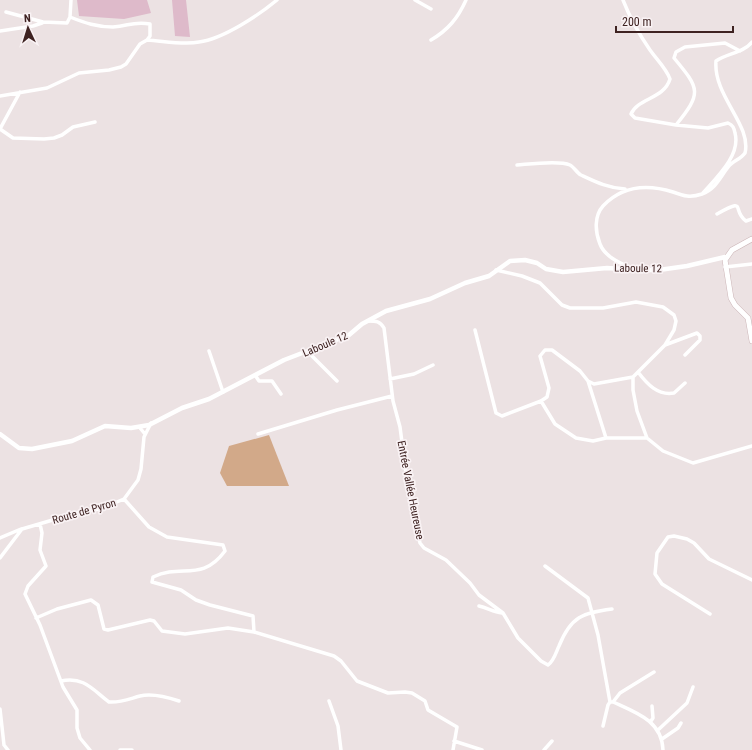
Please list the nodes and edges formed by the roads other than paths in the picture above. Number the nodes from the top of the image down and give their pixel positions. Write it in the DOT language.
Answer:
graph roads {
  1 [pos="71,0"];
  2 [pos="277,0"];
  3 [pos="416,0"];
  4 [pos="466,0"];
  5 [pos="622,0"];
  6 [pos="431,9"];
  7 [pos="6,12"];
  8 [pos="70,18"];
  9 [pos="44,22"];
  10 [pos="0,31"];
  11 [pos="147,40"];
  12 [pos="430,40"];
  13 [pos="752,42"];
  14 [pos="741,51"];
  15 [pos="20,92"];
  16 [pos="0,96"];
  17 [pos="95,122"];
  18 [pos="676,125"];
  19 [pos="517,165"];
  20 [pos="626,190"];
  21 [pos="702,194"];
  22 [pos="717,214"];
  23 [pos="752,219"];
  24 [pos="752,239"];
  25 [pos="725,257"];
  26 [pos="752,264"];
  27 [pos="725,267"];
  28 [pos="496,270"];
  29 [pos="636,270"];
  30 [pos="367,321"];
  31 [pos="475,330"];
  32 [pos="752,341"];
  33 [pos="665,345"];
  34 [pos="209,351"];
  35 [pos="308,352"];
  36 [pos="685,355"];
  37 [pos="433,365"];
  38 [pos="638,372"];
  39 [pos="255,375"];
  40 [pos="633,377"];
  41 [pos="390,379"];
  42 [pos="337,381"];
  43 [pos="588,381"];
  44 [pos="685,382"];
  45 [pos="224,392"];
  46 [pos="281,394"];
  47 [pos="392,396"];
  48 [pos="541,401"];
  49 [pos="151,423"];
  50 [pos="140,428"];
  51 [pos="0,434"];
  52 [pos="145,434"];
  53 [pos="258,434"];
  54 [pos="606,438"];
  55 [pos="647,438"];
  56 [pos="752,446"];
  57 [pos="124,499"];
  58 [pos="40,524"];
  59 [pos="22,529"];
  60 [pos="0,538"];
  61 [pos="0,558"];
  62 [pos="545,566"];
  63 [pos="752,580"];
  64 [pos="479,606"];
  65 [pos="612,609"];
  66 [pos="591,612"];
  67 [pos="503,613"];
  68 [pos="710,614"];
  69 [pos="36,618"];
  70 [pos="254,632"];
  71 [pos="654,672"];
  72 [pos="62,681"];
  73 [pos="693,687"];
  74 [pos="179,701"];
  75 [pos="329,701"];
  76 [pos="612,702"];
  77 [pos="652,706"];
  78 [pos="0,709"];
  79 [pos="651,721"];
  80 [pos="681,723"];
  81 [pos="603,726"];
  82 [pos="658,730"];
  83 [pos="662,739"];
  84 [pos="454,741"];
  85 [pos="552,741"];
  86 [pos="8,750"];
  87 [pos="90,750"];
  88 [pos="120,750"];
  89 [pos="132,750"];
  90 [pos="341,750"];
  91 [pos="454,750"];
  92 [pos="482,750"];
  93 [pos="544,750"];
  94 [pos="663,750"];
  1 -- 8 [label="street"];
  2 -- 11 [label="street"];
  3 -- 6 [label="street"];
  4 -- 12 [label="street"];
  5 -- 18 [label="street"];
  7 -- 9 [label="street"];
  8 -- 9 [label="street"];
  8 -- 11 [label="street"];
  9 -- 10 [label="street"];
  11 -- 15 [label="street"];
  13 -- 14 [label="street"];
  14 -- 18 [label="street"];
  14 -- 21 [label="street"];
  15 -- 16 [label="street"];
  15 -- 17 [label="street"];
  18 -- 21 [label="street"];
  19 -- 20 [label="street"];
  20 -- 21 [label="street"];
  20 -- 29 [label="street"];
  22 -- 23 [label="street"];
  24 -- 25 [label="main road"];
  25 -- 27 [label="main road"];
  25 -- 29 [label="street, Laboule 12"];
  26 -- 27 [label="street"];
  27 -- 32 [label="main road"];
  28 -- 29 [label="street, Laboule 12"];
  28 -- 30 [label="street, Laboule 12"];
  28 -- 33 [label="street"];
  30 -- 35 [label="street, Laboule 12"];
  30 -- 41 [label="street, Entrée Vallée Heureuse"];
  31 -- 48 [label="street"];
  33 -- 36 [label="street"];
  33 -- 38 [label="street"];
  34 -- 45 [label="street"];
  35 -- 39 [label="street, Laboule 12"];
  35 -- 42 [label="street"];
  37 -- 41 [label="street"];
  38 -- 40 [label="street"];
  38 -- 44 [label="street"];
  39 -- 45 [label="street, Laboule 12"];
  39 -- 46 [label="street"];
  40 -- 43 [label="street"];
  40 -- 55 [label="street"];
  41 -- 47 [label="street, Entrée Vallée Heureuse"];
  43 -- 48 [label="street"];
  43 -- 54 [label="street"];
  45 -- 49 [label="street, Laboule 12"];
  47 -- 53 [label="street"];
  47 -- 67 [label="street, Entrée Vallée Heureuse"];
  48 -- 54 [label="street"];
  49 -- 50 [label="street, Laboule 12"];
  49 -- 52 [label="street, Route de Pyron"];
  50 -- 51 [label="street, Laboule 12"];
  50 -- 52 [label="street"];
  52 -- 57 [label="street, Route de Pyron"];
  54 -- 55 [label="street"];
  55 -- 56 [label="street"];
  57 -- 58 [label="street, Route de Pyron"];
  57 -- 70 [label="street"];
  58 -- 59 [label="street, Route de Pyron"];
  58 -- 69 [label="street"];
  59 -- 60 [label="street, Route de Pyron"];
  59 -- 61 [label="street"];
  62 -- 66 [label="street"];
  63 -- 68 [label="street"];
  64 -- 67 [label="street"];
  65 -- 66 [label="street"];
  66 -- 67 [label="street, Entrée Vallée Heureuse"];
  66 -- 76 [label="street"];
  69 -- 70 [label="street"];
  69 -- 72 [label="street"];
  70 -- 84 [label="street"];
  71 -- 76 [label="street"];
  72 -- 74 [label="street"];
  72 -- 87 [label="street"];
  73 -- 82 [label="street"];
  75 -- 90 [label="street"];
  76 -- 79 [label="street"];
  76 -- 81 [label="street"];
  77 -- 79 [label="street"];
  78 -- 86 [label="street"];
  79 -- 82 [label="street"];
  80 -- 83 [label="street"];
  82 -- 83 [label="street"];
  83 -- 94 [label="street"];
  84 -- 91 [label="street"];
  84 -- 92 [label="street"];
  85 -- 93 [label="street"];
  88 -- 89 [label="street"];
}
